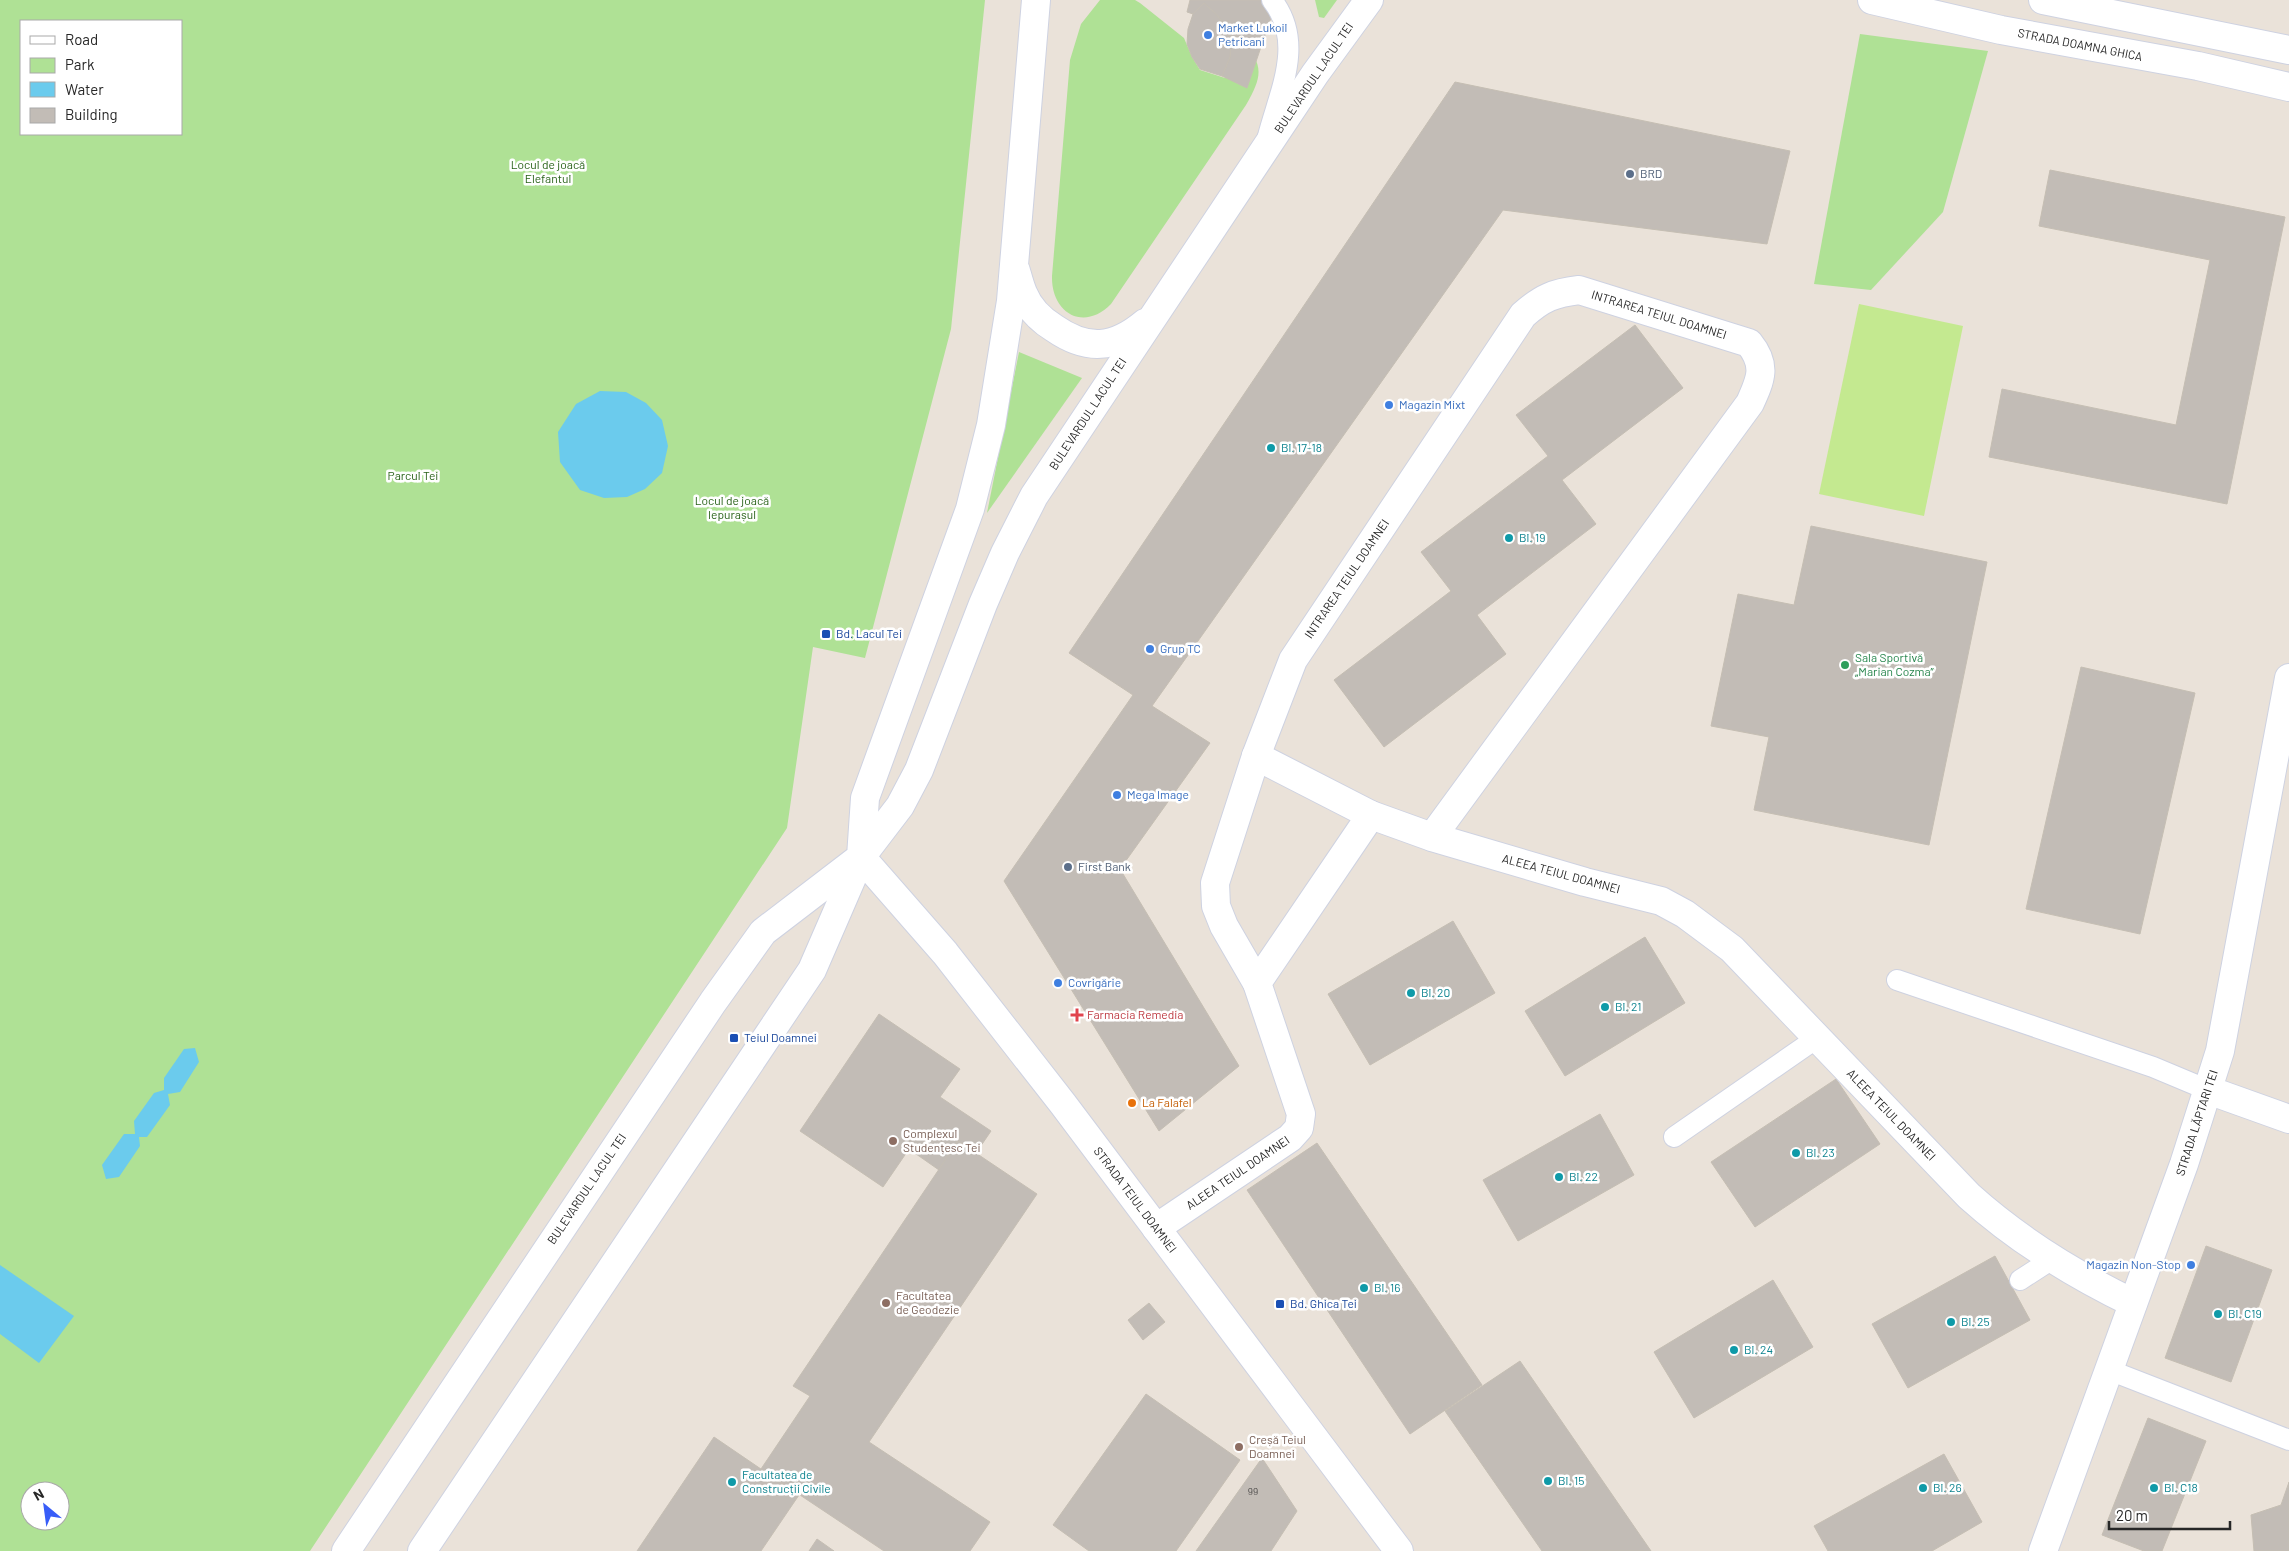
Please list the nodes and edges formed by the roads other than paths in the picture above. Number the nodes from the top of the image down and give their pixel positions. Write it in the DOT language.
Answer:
graph roads {
  1 [pos="1272,0"];
  2 [pos="1369,0"];
  3 [pos="1872,0"];
  4 [pos="2043,0"];
  5 [pos="1037,7"];
  6 [pos="2289,50"];
  7 [pos="2289,87"];
  8 [pos="1264,150"];
  9 [pos="1015,257"];
  10 [pos="1158,309"];
  11 [pos="2289,678"];
  12 [pos="1256,756"];
  13 [pos="1371,815"];
  14 [pos="1432,837"];
  15 [pos="861,857"];
  16 [pos="1897,980"];
  17 [pos="1257,983"];
  18 [pos="1816,1038"];
  19 [pos="2208,1090"];
  20 [pos="2289,1119"];
  21 [pos="1674,1138"];
  22 [pos="1156,1228"];
  23 [pos="2051,1260"];
  24 [pos="2020,1280"];
  25 [pos="2133,1303"];
  26 [pos="2109,1370"];
  27 [pos="2289,1440"];
  28 [pos="346,1551"];
  29 [pos="422,1551"];
  30 [pos="1399,1551"];
  31 [pos="2043,1551"];
  1 -- 8 [label="lane"];
  2 -- 8 [label="street, BULEVARDUL LACUL TEI"];
  3 -- 7 [label="street, STRADA DOAMNA GHICA"];
  4 -- 6 [label="street"];
  5 -- 9 [label="street, BULEVARDUL LACUL TEI"];
  8 -- 10 [label="street, BULEVARDUL LACUL TEI"];
  9 -- 10 [label="street"];
  9 -- 15 [label="street, BULEVARDUL LACUL TEI"];
  10 -- 15 [label="street, BULEVARDUL LACUL TEI"];
  11 -- 19 [label="street, STRADA LĂPTARI TEI"];
  12 -- 13 [label="street, ALEEA TEIUL DOAMNEI"];
  12 -- 14 [label="street, INTRAREA TEIUL DOAMNEI"];
  12 -- 17 [label="street, INTRAREA TEIUL DOAMNEI"];
  13 -- 14 [label="street, ALEEA TEIUL DOAMNEI"];
  13 -- 17 [label="street"];
  14 -- 18 [label="street, ALEEA TEIUL DOAMNEI"];
  15 -- 22 [label="street, STRADA TEIUL DOAMNEI"];
  15 -- 28 [label="street, BULEVARDUL LACUL TEI"];
  15 -- 29 [label="street, BULEVARDUL LACUL TEI"];
  16 -- 19 [label="lane"];
  17 -- 22 [label="street, ALEEA TEIUL DOAMNEI"];
  18 -- 21 [label="lane"];
  18 -- 23 [label="street, ALEEA TEIUL DOAMNEI"];
  19 -- 20 [label="street"];
  19 -- 25 [label="street, STRADA LĂPTARI TEI"];
  22 -- 30 [label="street, STRADA TEIUL DOAMNEI"];
  23 -- 24 [label="lane"];
  23 -- 25 [label="street, ALEEA TEIUL DOAMNEI"];
  25 -- 26 [label="street, STRADA LĂPTARI TEI"];
  26 -- 27 [label="lane"];
  26 -- 31 [label="street, STRADA LĂPTARI TEI"];
}
